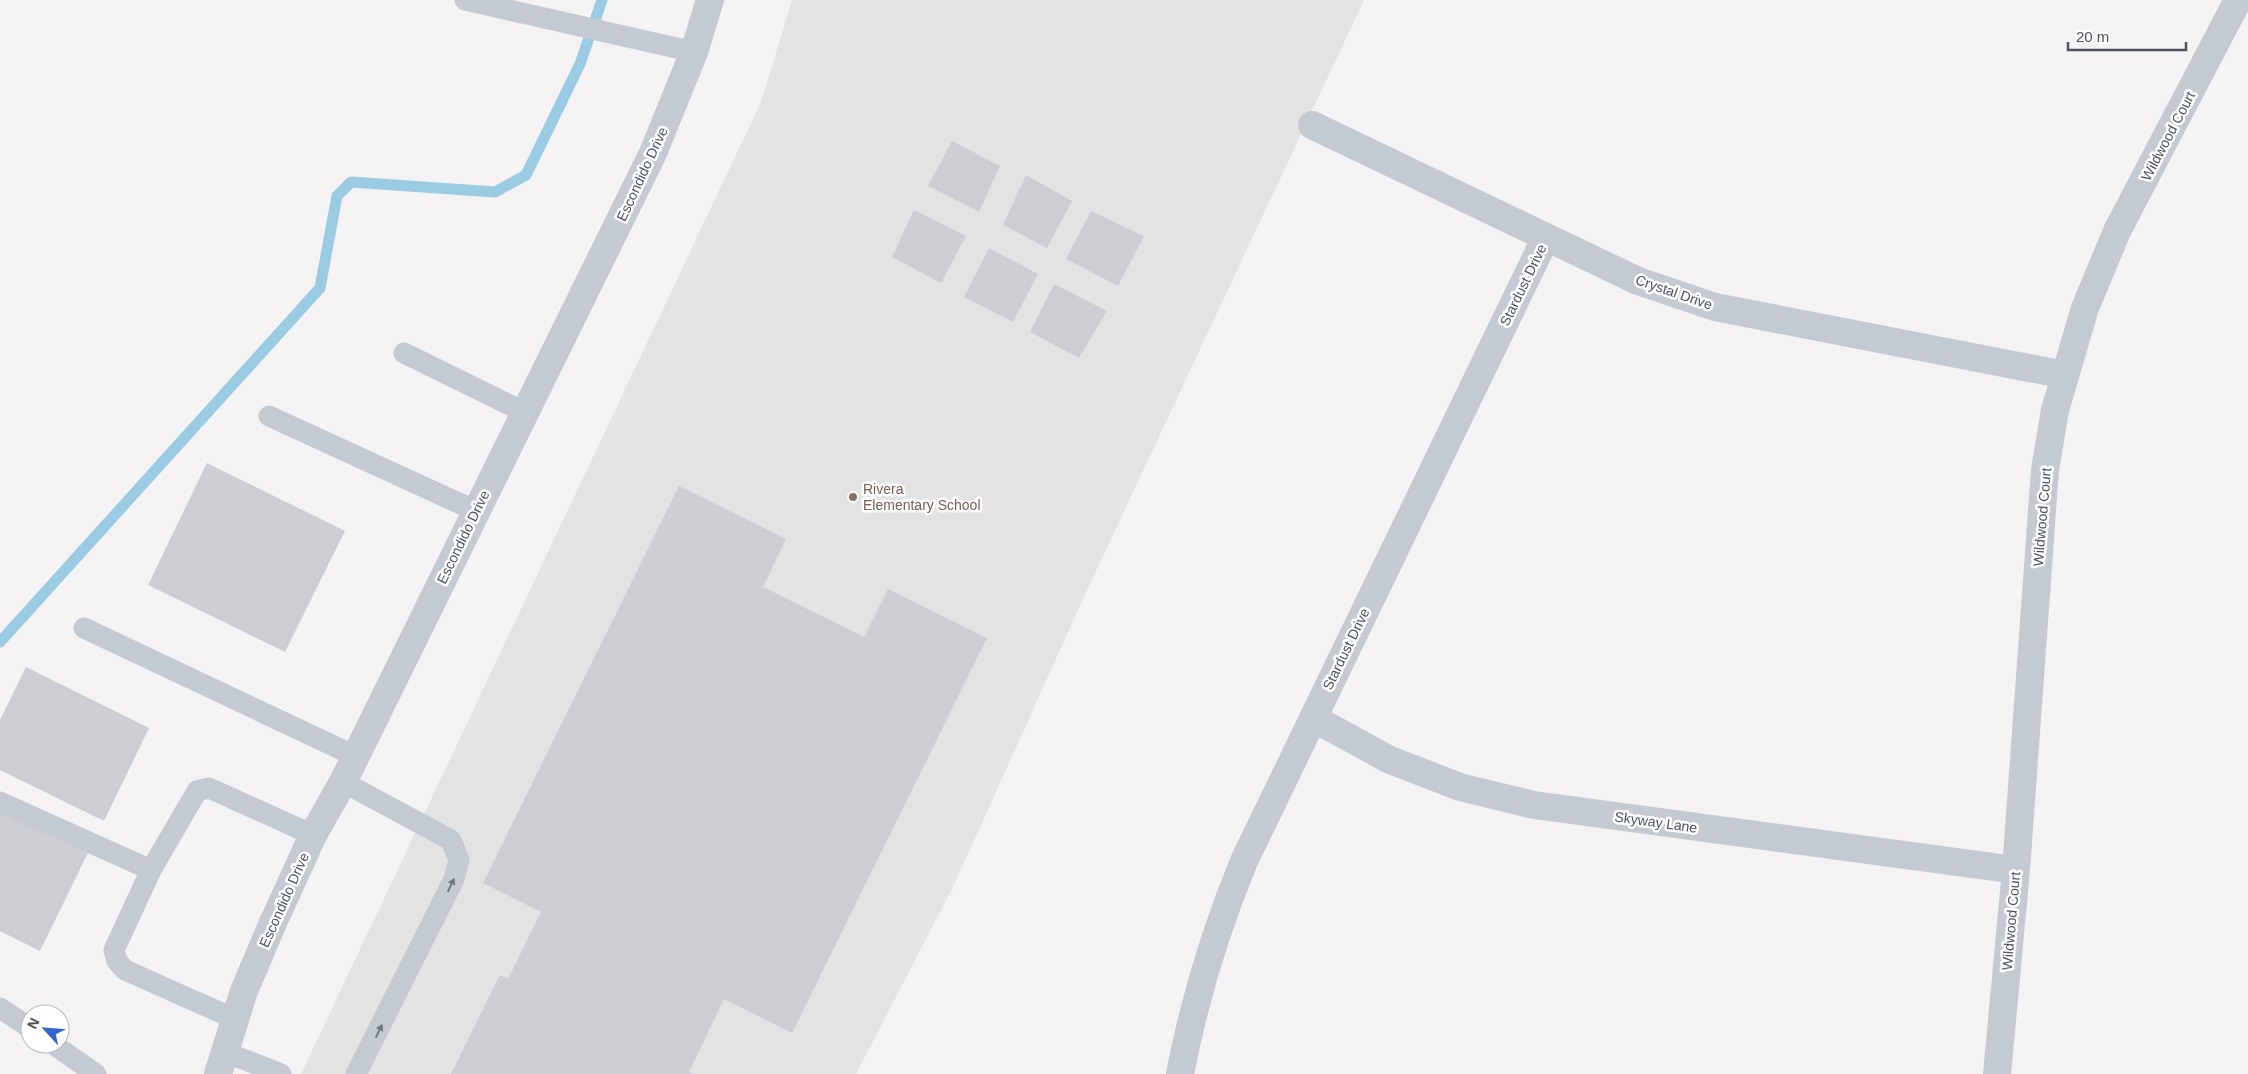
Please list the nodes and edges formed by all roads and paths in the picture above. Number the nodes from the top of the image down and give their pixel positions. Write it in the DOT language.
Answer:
graph roads {
  1 [pos="465,0"];
  2 [pos="710,0"];
  3 [pos="2238,0"];
  4 [pos="694,52"];
  5 [pos="1312,125"];
  6 [pos="1546,237"];
  7 [pos="404,353"];
  8 [pos="2065,375"];
  9 [pos="524,412"];
  10 [pos="269,416"];
  11 [pos="476,510"];
  12 [pos="84,628"];
  13 [pos="1312,718"];
  14 [pos="355,756"];
  15 [pos="343,782"];
  16 [pos="0,802"];
  17 [pos="313,835"];
  18 [pos="151,870"];
  19 [pos="2016,870"];
  20 [pos="0,1008"];
  21 [pos="235,1019"];
  22 [pos="20,1021"];
  23 [pos="67,1054"];
  24 [pos="221,1063"];
  25 [pos="96,1074"];
  26 [pos="281,1074"];
  27 [pos="356,1074"];
  28 [pos="1180,1074"];
  29 [pos="1997,1074"];
  1 -- 4 [label="lane"];
  2 -- 4 [label="street, Escondido Drive"];
  3 -- 8 [label="street, Wildwood Court"];
  4 -- 9 [label="street, Escondido Drive"];
  5 -- 6 [label="street, Crystal Drive"];
  6 -- 8 [label="street, Crystal Drive"];
  6 -- 13 [label="street, Stardust Drive"];
  7 -- 9 [label="lane"];
  8 -- 19 [label="street, Wildwood Court"];
  9 -- 11 [label="street, Escondido Drive"];
  10 -- 11 [label="lane"];
  11 -- 14 [label="street, Escondido Drive"];
  12 -- 14 [label="lane"];
  13 -- 19 [label="street, Skyway Lane"];
  13 -- 28 [label="street, Stardust Drive"];
  14 -- 15 [label="street, Escondido Drive"];
  15 -- 17 [label="street, Escondido Drive"];
  27 -- 15 [label="lane, one-way"];
  16 -- 18 [label="lane"];
  17 -- 18 [label="lane"];
  17 -- 21 [label="street, Escondido Drive"];
  18 -- 21 [label="lane"];
  19 -- 29 [label="street, Wildwood Court"];
  20 -- 22 [label="lane"];
  21 -- 24 [label="street, Escondido Drive"];
  23 -- 25 [label="lane"];
  24 -- 26 [label="lane"];
}
